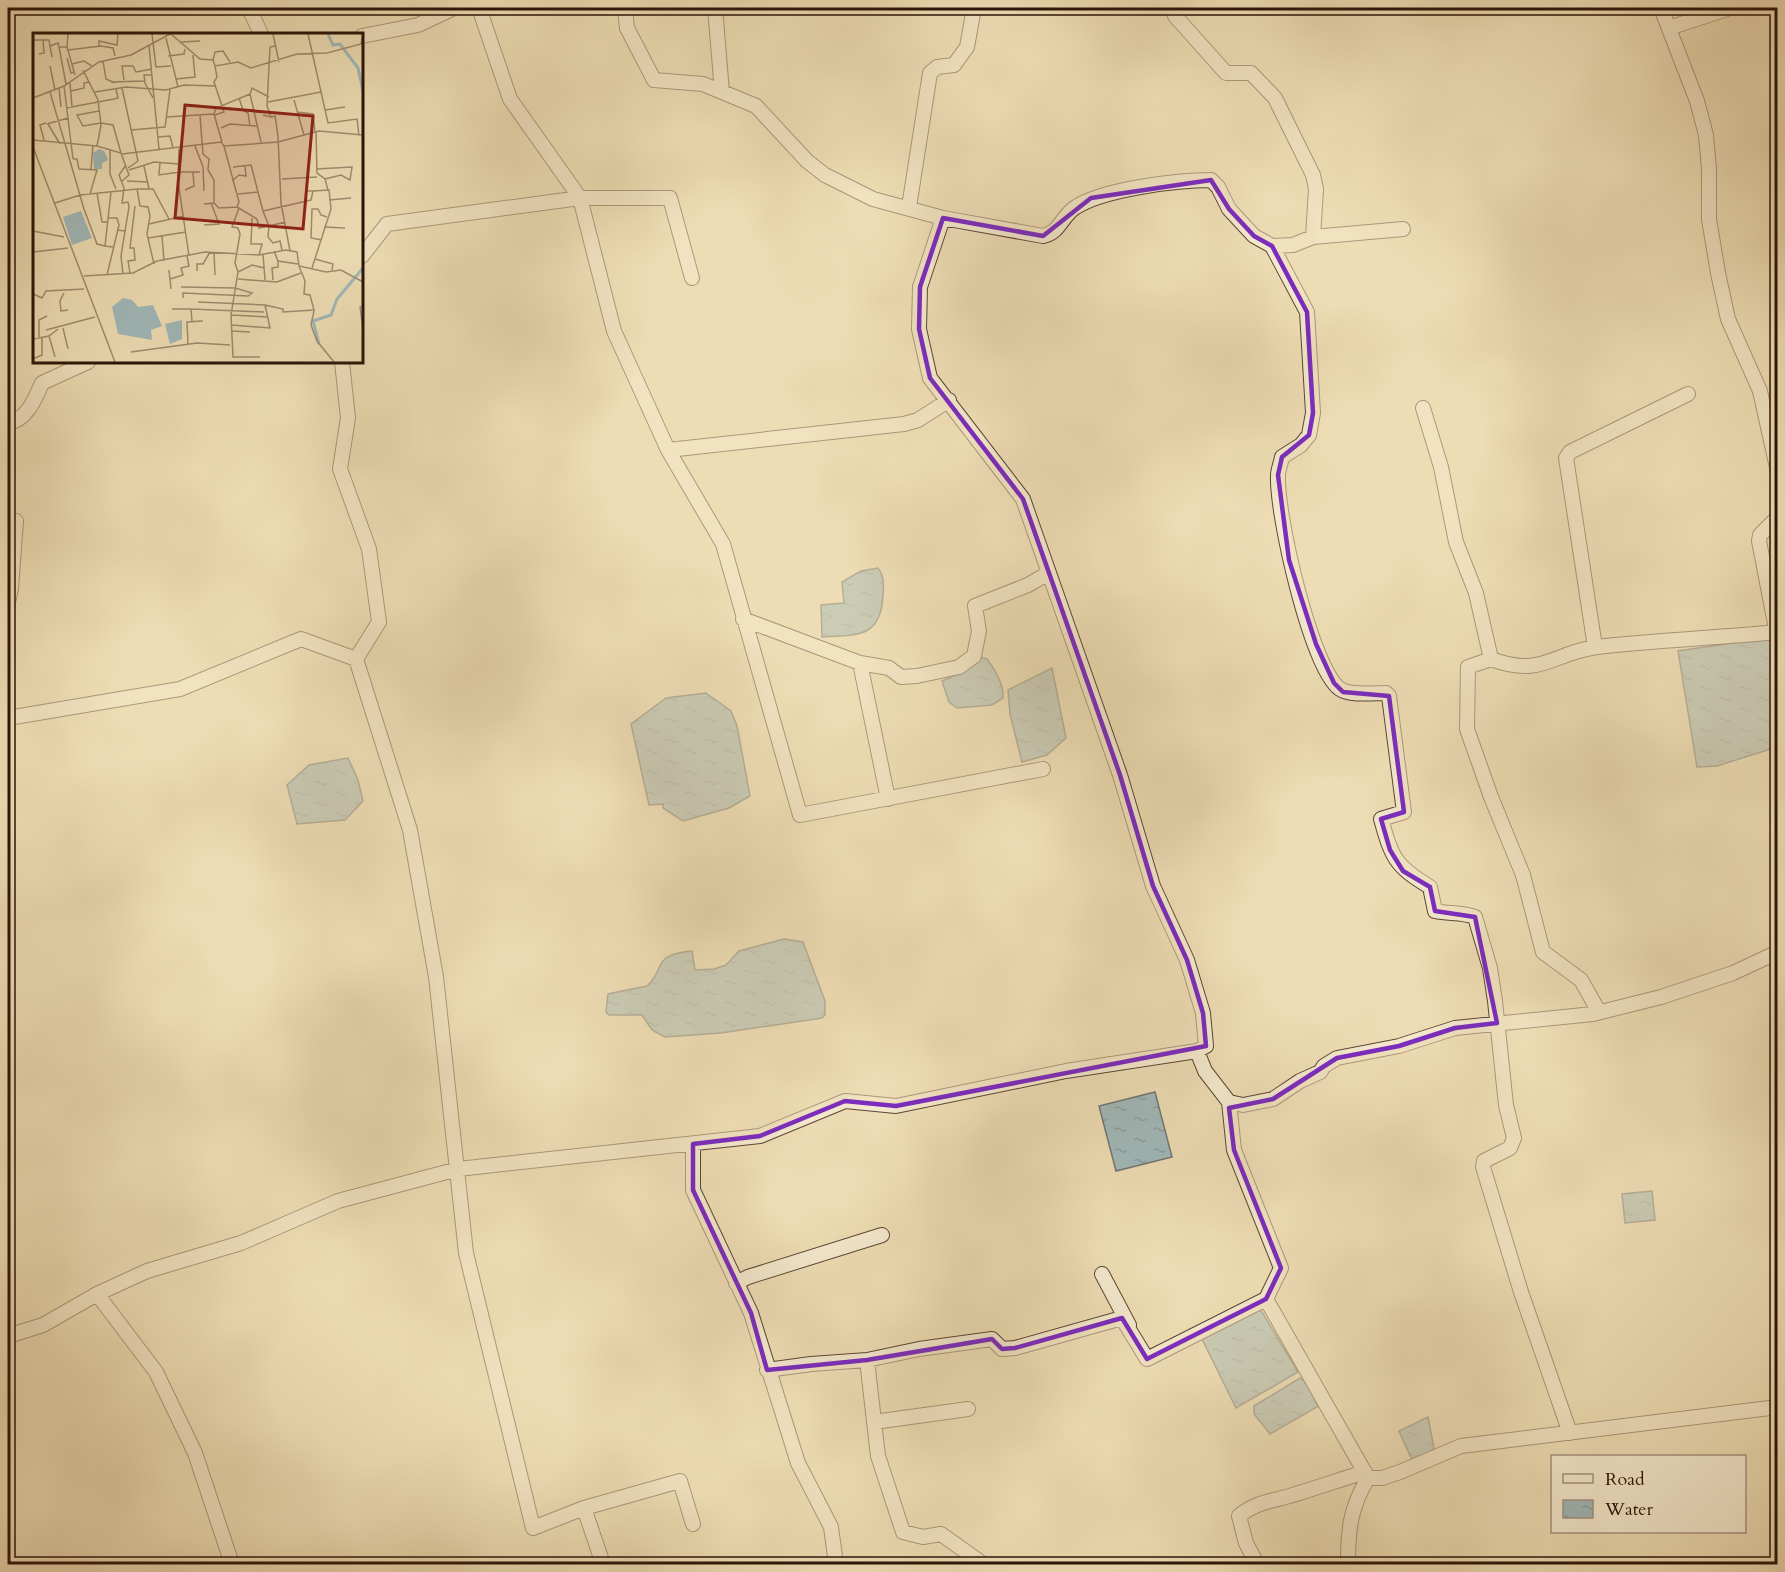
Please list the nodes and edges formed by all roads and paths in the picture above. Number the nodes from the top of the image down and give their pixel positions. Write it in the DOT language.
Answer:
graph roads {
  1 [pos="249,8"];
  2 [pos="454,8"];
  3 [pos="479,8"];
  4 [pos="625,8"];
  5 [pos="715,8"];
  6 [pos="974,8"];
  7 [pos="1172,8"];
  8 [pos="1661,8"];
  9 [pos="1730,8"];
  10 [pos="1668,28"];
  11 [pos="261,33"];
  12 [pos="363,36"];
  13 [pos="722,92"];
  14 [pos="580,198"];
  15 [pos="909,207"];
  16 [pos="943,218"];
  17 [pos="1403,229"];
  18 [pos="1313,237"];
  19 [pos="1272,246"];
  20 [pos="363,255"];
  21 [pos="692,278"];
  22 [pos="86,363"];
  23 [pos="342,363"];
  24 [pos="1688,394"];
  25 [pos="949,400"];
  26 [pos="1423,408"];
  27 [pos="8,423"];
  28 [pos="668,450"];
  29 [pos="1778,472"];
  30 [pos="1778,517"];
  31 [pos="8,522"];
  32 [pos="1047,574"];
  33 [pos="8,603"];
  34 [pos="743,619"];
  35 [pos="1777,635"];
  36 [pos="1596,647"];
  37 [pos="356,659"];
  38 [pos="1491,659"];
  39 [pos="860,663"];
  40 [pos="8,718"];
  41 [pos="1043,769"];
  42 [pos="888,798"];
  43 [pos="1778,952"];
  44 [pos="1599,1012"];
  45 [pos="1497,1023"];
  46 [pos="1197,1051"];
  47 [pos="1229,1102"];
  48 [pos="693,1144"];
  49 [pos="458,1170"];
  50 [pos="882,1235"];
  51 [pos="1102,1274"];
  52 [pos="736,1283"];
  53 [pos="97,1294"];
  54 [pos="1266,1299"];
  55 [pos="8,1336"];
  56 [pos="1147,1359"];
  57 [pos="867,1360"];
  58 [pos="767,1370"];
  59 [pos="1778,1407"];
  60 [pos="968,1409"];
  61 [pos="874,1422"];
  62 [pos="1570,1433"];
  63 [pos="1366,1475"];
  64 [pos="584,1508"];
  65 [pos="693,1524"];
  66 [pos="232,1564"];
  67 [pos="603,1564"];
  68 [pos="836,1564"];
  69 [pos="983,1564"];
  70 [pos="1257,1564"];
  71 [pos="1348,1564"];
  1 -- 11 [label="street"];
  2 -- 12 [label="street"];
  3 -- 14 [label="street"];
  4 -- 13 [label="street"];
  5 -- 13 [label="street"];
  6 -- 15 [label="street"];
  7 -- 18 [label="street"];
  8 -- 10 [label="street"];
  9 -- 10 [label="street"];
  10 -- 29 [label="street"];
  13 -- 15 [label="street"];
  14 -- 20 [label="street"];
  14 -- 21 [label="street"];
  14 -- 28 [label="street"];
  15 -- 16 [label="street"];
  16 -- 19 [label="street"];
  16 -- 25 [label="street"];
  17 -- 18 [label="street"];
  18 -- 19 [label="street"];
  19 -- 45 [label="street"];
  22 -- 27 [label="street"];
  23 -- 37 [label="street"];
  24 -- 36 [label="street"];
  25 -- 28 [label="street"];
  25 -- 32 [label="street"];
  26 -- 38 [label="street"];
  28 -- 34 [label="street"];
  30 -- 35 [label="street"];
  31 -- 33 [label="street"];
  32 -- 39 [label="street"];
  32 -- 46 [label="street"];
  34 -- 39 [label="street"];
  34 -- 42 [label="street"];
  35 -- 36 [label="street"];
  36 -- 38 [label="street"];
  37 -- 40 [label="street"];
  37 -- 49 [label="street"];
  38 -- 44 [label="street"];
  39 -- 42 [label="street"];
  41 -- 42 [label="street"];
  43 -- 44 [label="street"];
  44 -- 45 [label="street"];
  45 -- 47 [label="street"];
  45 -- 62 [label="street"];
  46 -- 47 [label="street"];
  46 -- 48 [label="street"];
  47 -- 54 [label="street"];
  48 -- 49 [label="street"];
  48 -- 52 [label="street"];
  49 -- 53 [label="street"];
  49 -- 64 [label="street"];
  50 -- 52 [label="street"];
  51 -- 56 [label="street"];
  52 -- 58 [label="street"];
  53 -- 55 [label="street"];
  53 -- 66 [label="street"];
  54 -- 56 [label="street"];
  54 -- 63 [label="street"];
  56 -- 57 [label="street"];
  57 -- 58 [label="street"];
  57 -- 61 [label="street"];
  58 -- 68 [label="street"];
  59 -- 62 [label="street"];
  60 -- 61 [label="street"];
  61 -- 69 [label="street"];
  62 -- 63 [label="street"];
  63 -- 70 [label="street"];
  63 -- 71 [label="street"];
  64 -- 65 [label="street"];
  64 -- 67 [label="street"];
}
